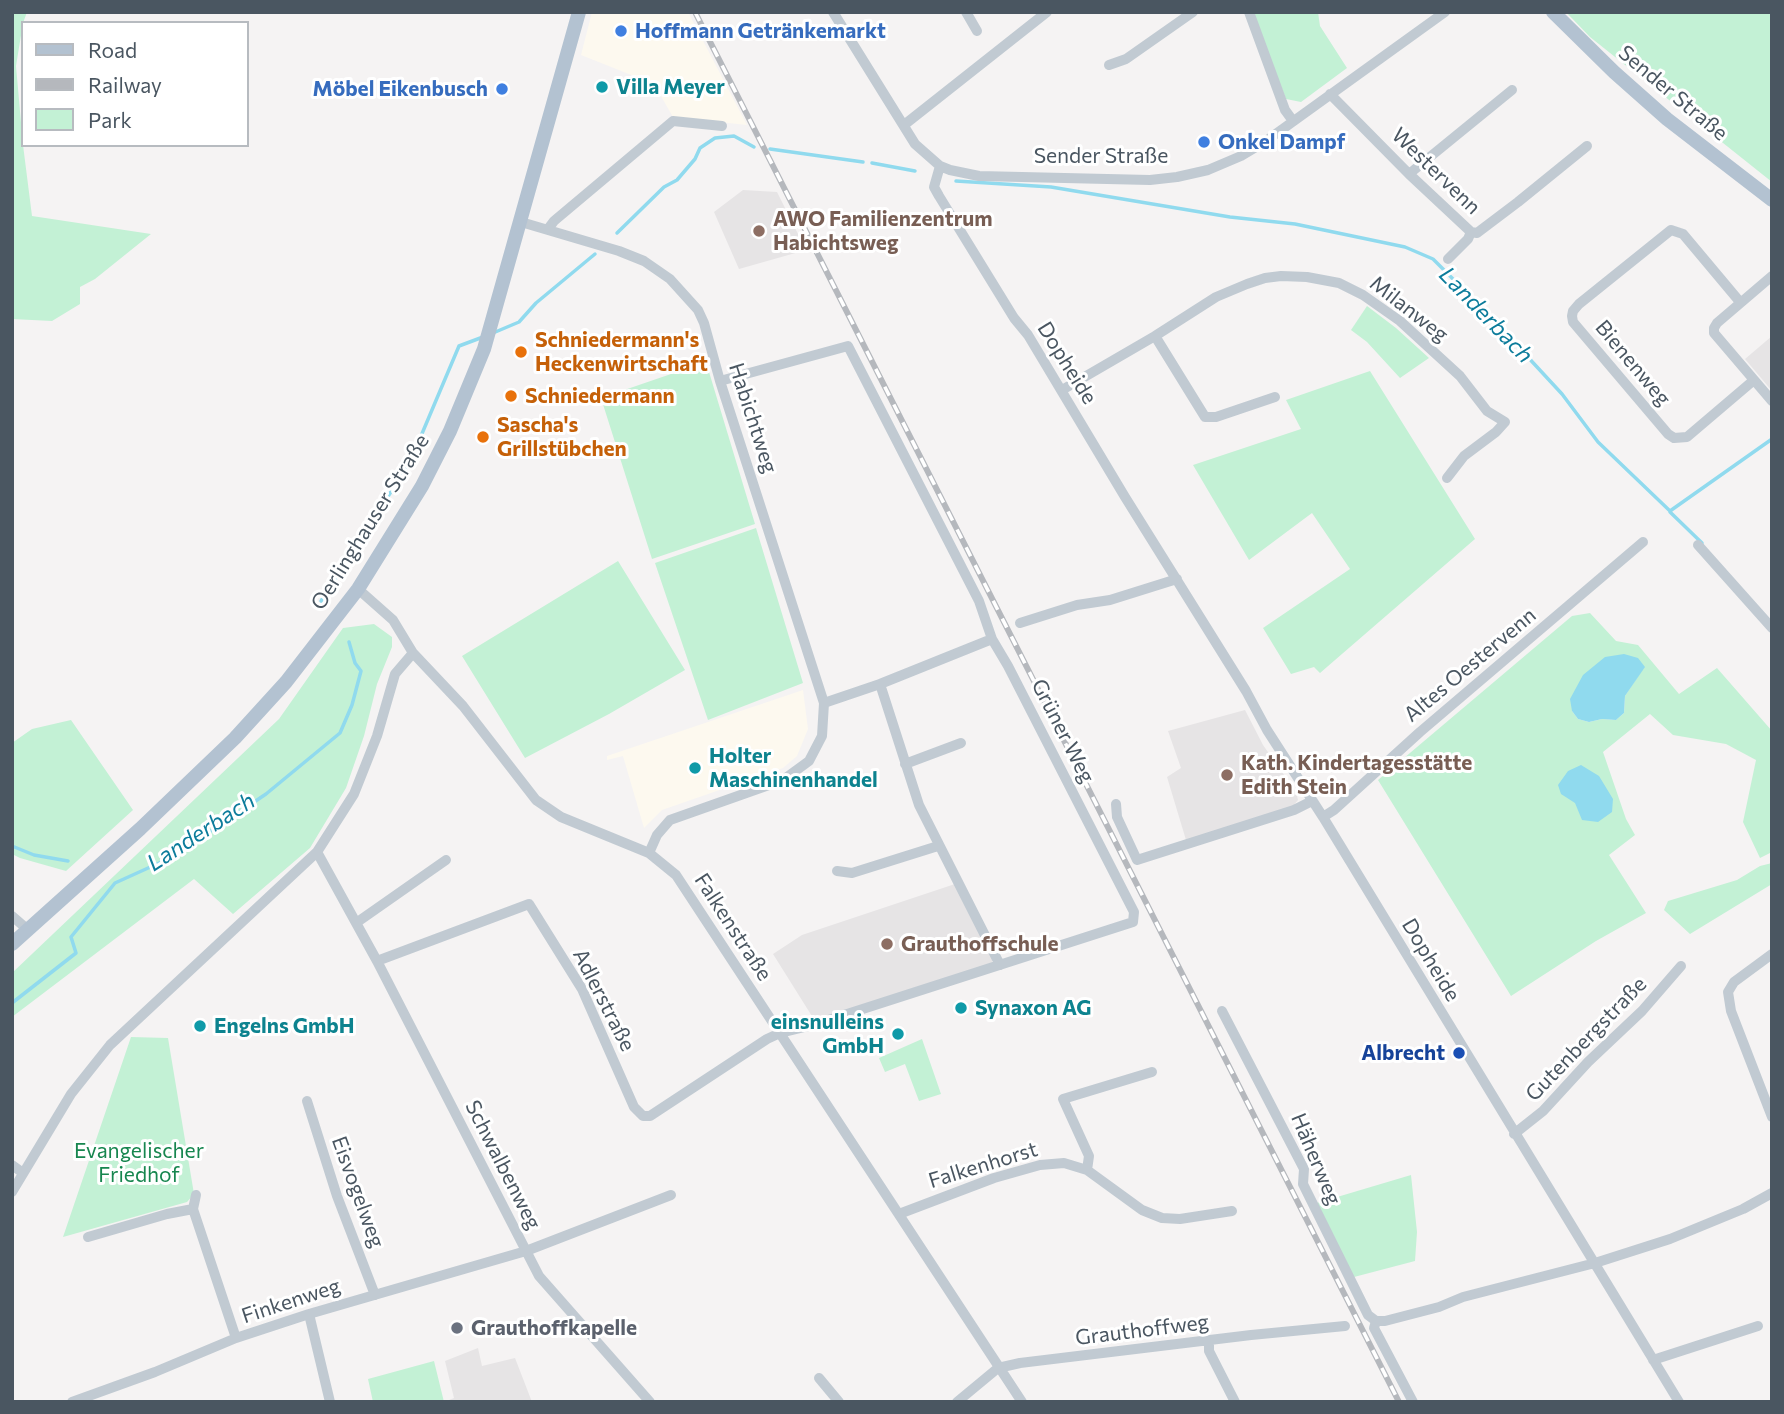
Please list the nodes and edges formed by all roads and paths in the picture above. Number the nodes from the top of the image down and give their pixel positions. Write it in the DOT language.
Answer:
graph roads {
  1 [pos="579,12"];
  2 [pos="833,12"];
  3 [pos="966,12"];
  4 [pos="1047,12"];
  5 [pos="1193,12"];
  6 [pos="1249,12"];
  7 [pos="1445,12"];
  8 [pos="1553,12"];
  9 [pos="977,31"];
  10 [pos="1109,65"];
  11 [pos="1512,90"];
  12 [pos="1330,94"];
  13 [pos="1293,121"];
  14 [pos="904,125"];
  15 [pos="722,126"];
  16 [pos="1587,146"];
  17 [pos="940,166"];
  18 [pos="1409,174"];
  19 [pos="1772,200"];
  20 [pos="521,222"];
  21 [pos="548,229"];
  22 [pos="1471,232"];
  23 [pos="1448,259"];
  24 [pos="1772,276"];
  25 [pos="1740,302"];
  26 [pos="1155,337"];
  27 [pos="1754,380"];
  28 [pos="720,381"];
  29 [pos="1062,390"];
  30 [pos="1275,397"];
  31 [pos="1772,401"];
  32 [pos="1447,478"];
  33 [pos="1643,542"];
  34 [pos="1698,545"];
  35 [pos="1177,579"];
  36 [pos="358,589"];
  37 [pos="1020,623"];
  38 [pos="1772,628"];
  39 [pos="992,639"];
  40 [pos="413,653"];
  41 [pos="880,684"];
  42 [pos="824,704"];
  43 [pos="961,743"];
  44 [pos="905,764"];
  45 [pos="1312,801"];
  46 [pos="1116,804"];
  47 [pos="1322,817"];
  48 [pos="938,846"];
  49 [pos="317,852"];
  50 [pos="649,853"];
  51 [pos="446,860"];
  52 [pos="837,871"];
  53 [pos="12,916"];
  54 [pos="356,923"];
  55 [pos="17,936"];
  56 [pos="1772,954"];
  57 [pos="377,961"];
  58 [pos="1000,965"];
  59 [pos="1681,966"];
  60 [pos="1222,1011"];
  61 [pos="780,1033"];
  62 [pos="1152,1072"];
  63 [pos="307,1101"];
  64 [pos="1772,1117"];
  65 [pos="1514,1134"];
  66 [pos="12,1165"];
  67 [pos="1087,1170"];
  68 [pos="23,1173"];
  69 [pos="12,1192"];
  70 [pos="1772,1193"];
  71 [pos="196,1195"];
  72 [pos="671,1195"];
  73 [pos="193,1209"];
  74 [pos="1232,1210"];
  75 [pos="899,1214"];
  76 [pos="88,1237"];
  77 [pos="526,1251"];
  78 [pos="1595,1263"];
  79 [pos="375,1295"];
  80 [pos="309,1314"];
  81 [pos="1376,1321"];
  82 [pos="1345,1326"];
  83 [pos="1758,1326"];
  84 [pos="236,1338"];
  85 [pos="1209,1341"];
  86 [pos="1653,1360"];
  87 [pos="998,1368"];
  88 [pos="819,1378"];
  89 [pos="72,1402"];
  90 [pos="330,1402"];
  91 [pos="650,1402"];
  92 [pos="838,1402"];
  93 [pos="957,1402"];
  94 [pos="1022,1402"];
  95 [pos="1235,1402"];
  96 [pos="1413,1402"];
  97 [pos="1679,1402"];
  1 -- 20 [label="main road, Oerlinghauser Straße"];
  2 -- 14 [label="street, Sender Straße"];
  3 -- 9 [label="street"];
  4 -- 14 [label="street"];
  5 -- 10 [label="street"];
  6 -- 13 [label="street"];
  7 -- 12 [label="street, Sender Straße"];
  8 -- 19 [label="main road, Sender Straße"];
  11 -- 18 [label="street"];
  12 -- 13 [label="street, Sender Straße"];
  12 -- 18 [label="street, Westervenn"];
  13 -- 17 [label="street, Sender Straße"];
  14 -- 17 [label="street, Sender Straße"];
  15 -- 21 [label="street"];
  16 -- 22 [label="street, Westervenn"];
  17 -- 29 [label="street, Dopheide"];
  18 -- 22 [label="street, Westervenn"];
  20 -- 21 [label="street, Habichtweg"];
  20 -- 36 [label="main road, Oerlinghauser Straße"];
  21 -- 28 [label="street, Habichtweg"];
  22 -- 23 [label="street"];
  24 -- 25 [label="street"];
  25 -- 27 [label="street"];
  25 -- 27 [label="street, Bienenweg"];
  26 -- 29 [label="street, Milanweg"];
  26 -- 30 [label="street"];
  26 -- 32 [label="street, Milanweg"];
  27 -- 31 [label="street"];
  28 -- 39 [label="street, Grüner Weg"];
  28 -- 42 [label="street, Habichtweg"];
  29 -- 35 [label="street, Dopheide"];
  33 -- 47 [label="street, Altes Oestervenn"];
  34 -- 38 [label="street"];
  35 -- 37 [label="street"];
  35 -- 45 [label="street, Dopheide"];
  36 -- 40 [label="street, Falkenstraße"];
  36 -- 55 [label="main road, Oerlinghauser Straße"];
  39 -- 41 [label="street"];
  39 -- 58 [label="street, Grüner Weg"];
  40 -- 49 [label="street"];
  40 -- 50 [label="street, Falkenstraße"];
  41 -- 42 [label="street"];
  41 -- 44 [label="street"];
  42 -- 50 [label="street, Habichtweg"];
  43 -- 44 [label="street"];
  44 -- 48 [label="street"];
  45 -- 46 [label="street"];
  45 -- 47 [label="street, Dopheide"];
  47 -- 65 [label="street, Dopheide"];
  48 -- 52 [label="street"];
  48 -- 58 [label="street"];
  49 -- 54 [label="street, Schwalbenweg"];
  49 -- 68 [label="street"];
  50 -- 61 [label="street, Falkenstraße"];
  51 -- 54 [label="street"];
  53 -- 55 [label="street"];
  54 -- 57 [label="street, Schwalbenweg"];
  56 -- 64 [label="street"];
  57 -- 61 [label="street, Adlerstraße"];
  57 -- 77 [label="street, Schwalbenweg"];
  58 -- 61 [label="street, Grüner Weg"];
  59 -- 65 [label="street, Gutenbergstraße"];
  60 -- 81 [label="street, Häherweg"];
  61 -- 75 [label="street, Falkenstraße"];
  62 -- 67 [label="street"];
  63 -- 79 [label="street, Eisvogelweg"];
  65 -- 78 [label="street, Dopheide"];
  66 -- 68 [label="street"];
  67 -- 74 [label="street, Falkenhorst"];
  67 -- 75 [label="street, Falkenhorst"];
  68 -- 69 [label="street"];
  70 -- 78 [label="street"];
  71 -- 73 [label="street"];
  72 -- 77 [label="street, Finkenweg"];
  73 -- 76 [label="street"];
  73 -- 84 [label="street"];
  75 -- 87 [label="street, Falkenstraße"];
  77 -- 79 [label="street, Finkenweg"];
  77 -- 91 [label="street, Schwalbenweg"];
  78 -- 81 [label="street"];
  78 -- 86 [label="street, Dopheide"];
  79 -- 80 [label="street, Finkenweg"];
  80 -- 84 [label="street, Finkenweg"];
  80 -- 90 [label="street"];
  81 -- 96 [label="street, Häherweg"];
  82 -- 85 [label="street, Grauthoffweg"];
  83 -- 86 [label="street"];
  84 -- 89 [label="street, Finkenweg"];
  85 -- 87 [label="street, Grauthoffweg"];
  85 -- 95 [label="street"];
  86 -- 97 [label="street, Dopheide"];
  87 -- 93 [label="street, Grauthoffweg"];
  87 -- 94 [label="street, Falkenstraße"];
  88 -- 92 [label="street"];
}
